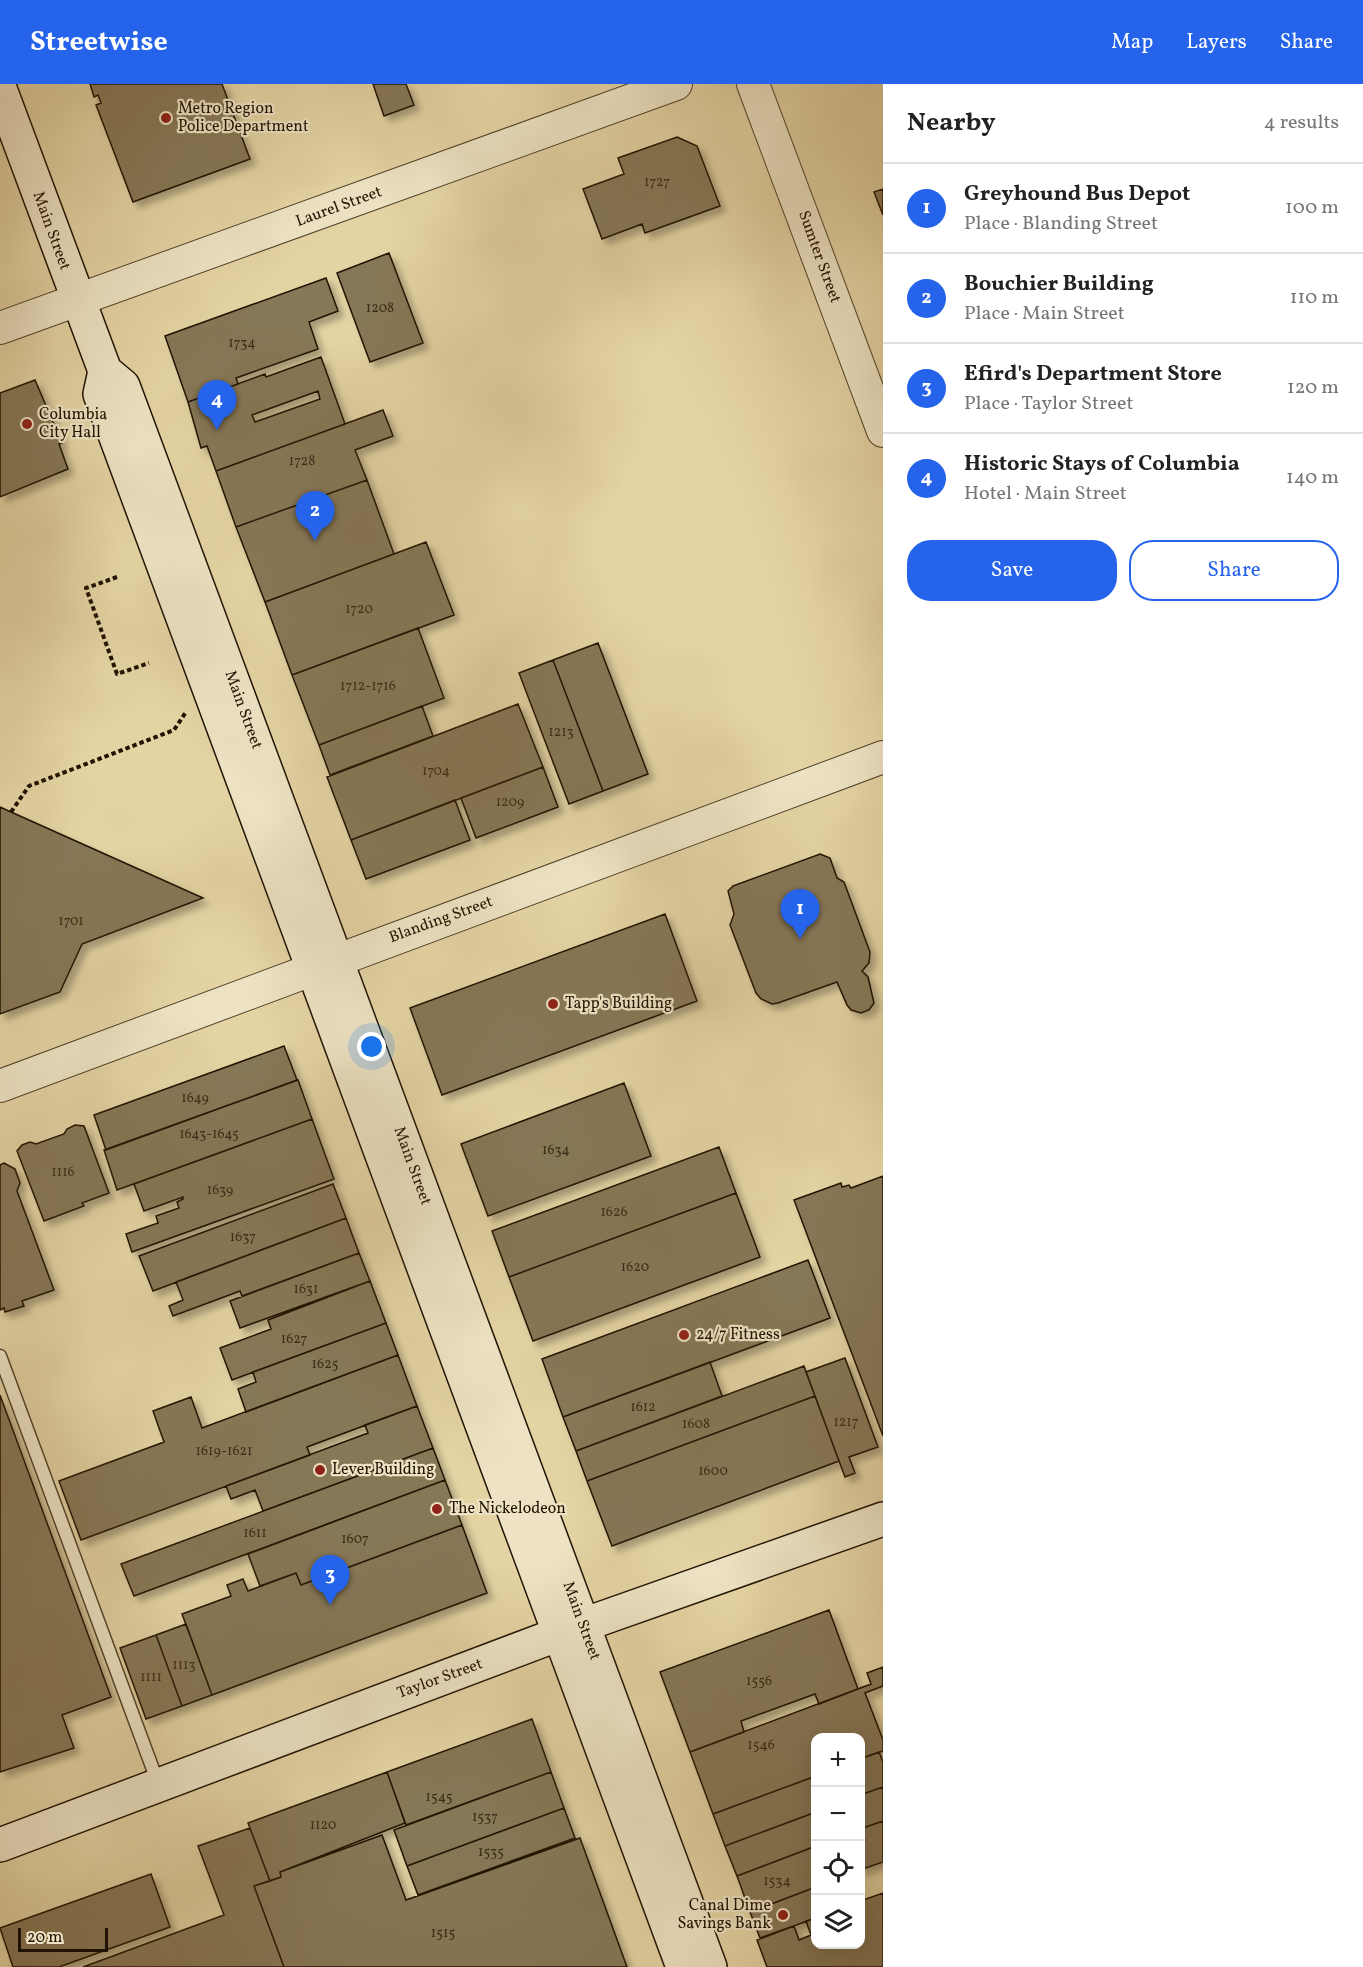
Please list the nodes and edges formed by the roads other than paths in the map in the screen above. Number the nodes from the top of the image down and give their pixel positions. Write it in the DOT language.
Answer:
graph roads {
  1 [pos="676,84"];
  2 [pos="753,84"];
  3 [pos="0,89"];
  4 [pos="77,300"];
  5 [pos="0,328"];
  6 [pos="883,431"];
  7 [pos="883,758"];
  8 [pos="324,964"];
  9 [pos="0,1086"];
  10 [pos="0,1356"];
  11 [pos="883,1519"];
  12 [pos="571,1629"];
  13 [pos="159,1784"];
  14 [pos="0,1845"];
  15 [pos="683,1967"];
  16 [pos="710,1967"];
  1 -- 4 [label="street, Laurel Street"];
  2 -- 6 [label="street, Sumter Street"];
  3 -- 4 [label="main road, Main Street"];
  4 -- 5 [label="street, Laurel Street"];
  4 -- 8 [label="main road, Main Street"];
  7 -- 8 [label="street, Blanding Street"];
  8 -- 9 [label="street, Blanding Street"];
  8 -- 12 [label="main road, Main Street"];
  10 -- 13 [label="lane"];
  11 -- 12 [label="main road, Taylor Street"];
  12 -- 13 [label="main road, Taylor Street"];
  12 -- 15 [label="main road, Main Street"];
  12 -- 16 [label="main road, Main Street"];
  13 -- 14 [label="main road, Taylor Street"];
}
